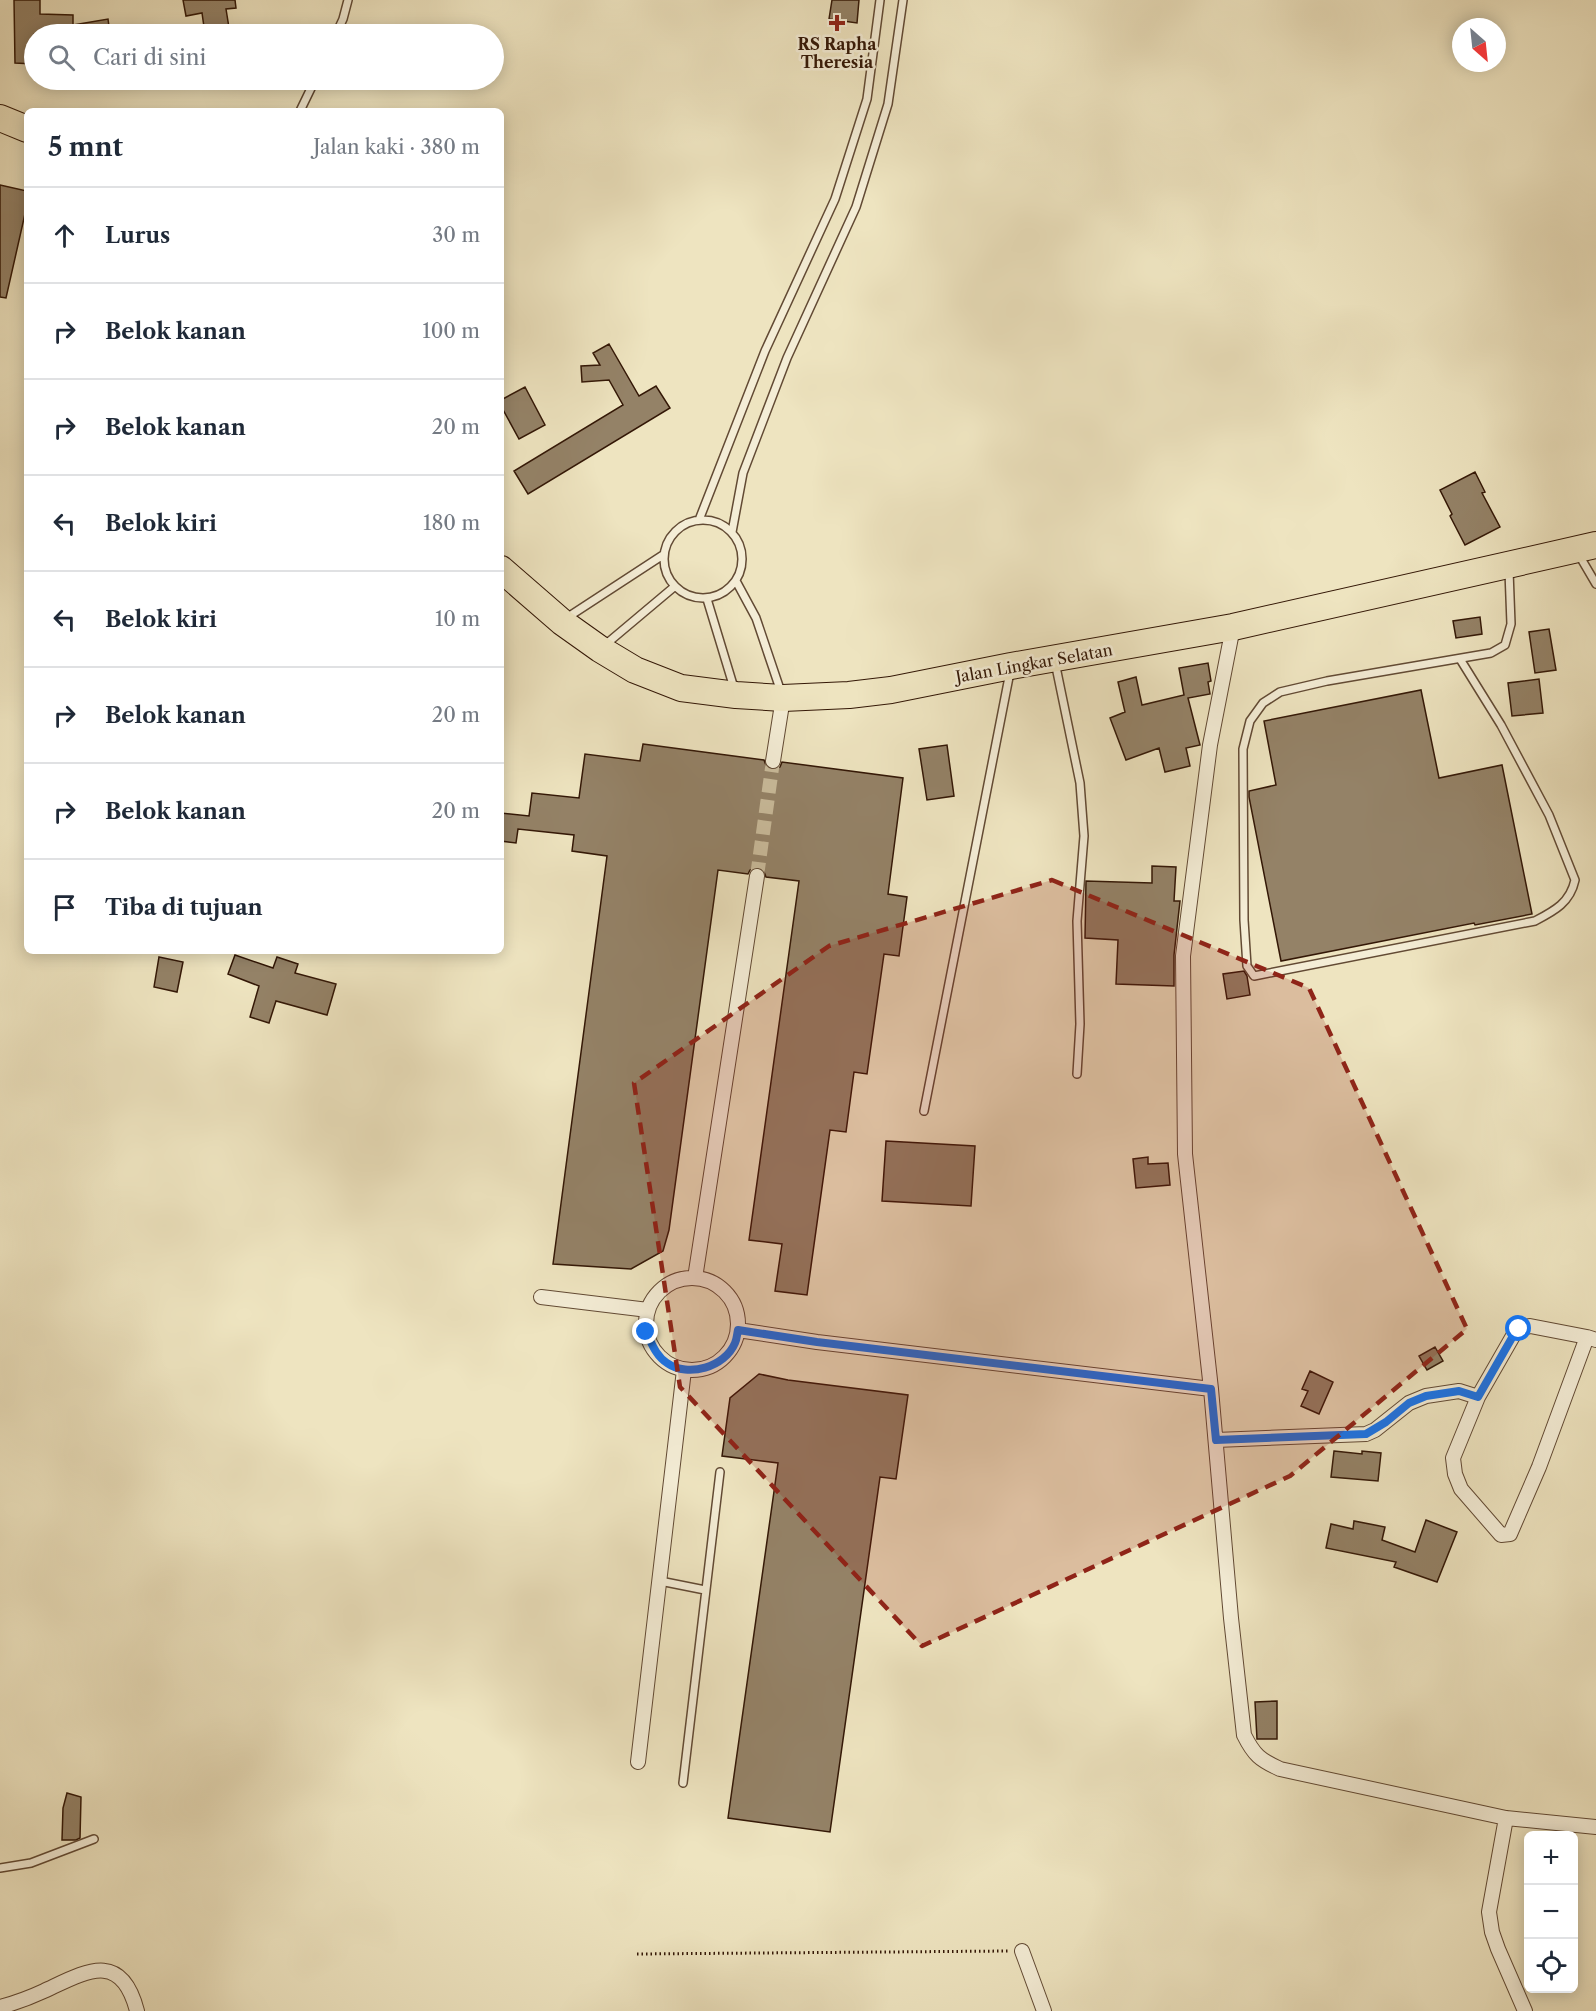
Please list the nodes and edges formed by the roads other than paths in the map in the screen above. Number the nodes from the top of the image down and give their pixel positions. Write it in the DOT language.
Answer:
graph roads {
  1 [pos="348,0"];
  2 [pos="880,0"];
  3 [pos="903,0"];
  4 [pos="341,24"];
  5 [pos="310,90"];
  6 [pos="301,108"];
  7 [pos="0,118"];
  8 [pos="24,128"];
  9 [pos="699,520"];
  10 [pos="732,532"];
  11 [pos="1586,548"];
  12 [pos="663,555"];
  13 [pos="1509,565"];
  14 [pos="504,572"];
  15 [pos="736,581"];
  16 [pos="1596,584"];
  17 [pos="674,587"];
  18 [pos="707,599"];
  19 [pos="562,622"];
  20 [pos="1233,627"];
  21 [pos="600,649"];
  22 [pos="1460,659"];
  23 [pos="1054,660"];
  24 [pos="1011,666"];
  25 [pos="736,695"];
  26 [pos="783,698"];
  27 [pos="773,761"];
  28 [pos="757,876"];
  29 [pos="1077,1074"];
  30 [pos="924,1111"];
  31 [pos="695,1278"];
  32 [pos="541,1297"];
  33 [pos="648,1310"];
  34 [pos="738,1330"];
  35 [pos="1592,1339"];
  36 [pos="684,1370"];
  37 [pos="1211,1389"];
  38 [pos="1478,1397"];
  39 [pos="1216,1440"];
  40 [pos="720,1473"];
  41 [pos="660,1581"];
  42 [pos="705,1590"];
  43 [pos="638,1762"];
  44 [pos="683,1783"];
  45 [pos="1506,1818"];
  46 [pos="1596,1827"];
  47 [pos="94,1839"];
  48 [pos="0,1868"];
  49 [pos="1022,1951"];
  50 [pos="0,2007"];
  51 [pos="137,2011"];
  52 [pos="1044,2011"];
  53 [pos="1525,2011"];
  1 -- 4 [label="lane"];
  2 -- 9 [label="lane"];
  3 -- 10 [label="lane"];
  5 -- 6 [label="lane"];
  7 -- 8 [label="highway"];
  9 -- 10 [label="lane"];
  9 -- 12 [label="lane"];
  10 -- 15 [label="lane"];
  11 -- 13 [label="highway, Jalan Lingkar Selatan"];
  11 -- 16 [label="lane"];
  12 -- 17 [label="lane"];
  12 -- 19 [label="lane"];
  13 -- 20 [label="highway, Jalan Lingkar Selatan"];
  13 -- 22 [label="lane"];
  14 -- 19 [label="highway, Jalan Lingkar Selatan"];
  15 -- 18 [label="lane"];
  15 -- 26 [label="lane"];
  17 -- 18 [label="lane"];
  17 -- 21 [label="lane"];
  18 -- 25 [label="lane"];
  19 -- 21 [label="highway, Jalan Lingkar Selatan"];
  20 -- 23 [label="highway, Jalan Lingkar Selatan"];
  20 -- 37 [label="street"];
  21 -- 25 [label="highway, Jalan Lingkar Selatan"];
  22 -- 22 [label="lane"];
  23 -- 24 [label="highway, Jalan Lingkar Selatan"];
  23 -- 29 [label="lane"];
  24 -- 26 [label="highway, Jalan Lingkar Selatan"];
  24 -- 30 [label="lane"];
  25 -- 26 [label="highway, Jalan Lingkar Selatan"];
  26 -- 27 [label="street"];
  28 -- 31 [label="street"];
  31 -- 33 [label="street"];
  31 -- 34 [label="street"];
  32 -- 33 [label="street"];
  33 -- 36 [label="street"];
  34 -- 36 [label="street"];
  34 -- 37 [label="street"];
  35 -- 38 [label="street"];
  35 -- 38 [label="street"];
  36 -- 41 [label="street"];
  37 -- 39 [label="street"];
  38 -- 39 [label="street"];
  39 -- 45 [label="street"];
  40 -- 42 [label="lane"];
  41 -- 42 [label="lane"];
  41 -- 43 [label="street"];
  42 -- 44 [label="lane"];
  45 -- 46 [label="street"];
  45 -- 53 [label="street"];
  47 -- 48 [label="lane"];
  49 -- 52 [label="street"];
  50 -- 51 [label="street"];
}
